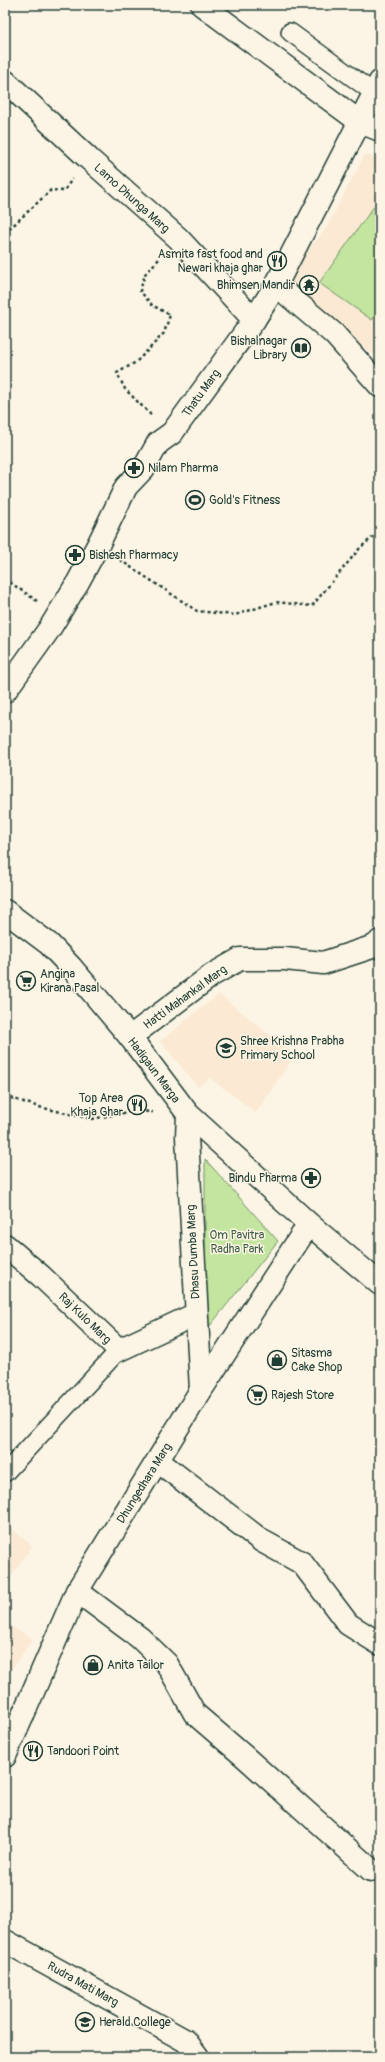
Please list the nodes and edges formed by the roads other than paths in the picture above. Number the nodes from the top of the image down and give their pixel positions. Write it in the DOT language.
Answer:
graph roads {
  1 [pos="202,5"];
  2 [pos="290,32"];
  3 [pos="5,81"];
  4 [pos="377,88"];
  5 [pos="360,122"];
  6 [pos="380,130"];
  7 [pos="276,285"];
  8 [pos="254,320"];
  9 [pos="380,386"];
  10 [pos="5,691"];
  11 [pos="5,911"];
  12 [pos="380,941"];
  13 [pos="130,1037"];
  14 [pos="188,1114"];
  15 [pos="309,1224"];
  16 [pos="5,1245"];
  17 [pos="380,1284"];
  18 [pos="196,1314"];
  19 [pos="119,1350"];
  20 [pos="201,1390"];
  21 [pos="158,1461"];
  22 [pos="5,1473"];
  23 [pos="77,1591"];
  24 [pos="380,1644"];
  25 [pos="5,1756"];
  26 [pos="371,1870"];
  27 [pos="5,1941"];
  28 [pos="198,2057"];
  1 -- 5 [label="street"];
  2 -- 4 [label="lane"];
  3 -- 8 [label="street, Lamo Dhunga Marg"];
  4 -- 5 [label="street, Thatu Marg"];
  5 -- 6 [label="street"];
  5 -- 7 [label="street, Thatu Marg"];
  7 -- 8 [label="street, Thatu Marg"];
  7 -- 9 [label="street"];
  8 -- 10 [label="street, Thatu Marg"];
  11 -- 13 [label="street, Hadigaun Marga"];
  12 -- 13 [label="street, Hatti Mahankal Marg"];
  13 -- 14 [label="street, Hadigaun Marga"];
  14 -- 15 [label="street, Hadigaun Marga"];
  14 -- 18 [label="street, Dhasu Dumba Marg"];
  15 -- 17 [label="street, Hadigaun Marga"];
  15 -- 20 [label="street, Dhungedhara Marg"];
  16 -- 19 [label="street, Raj Kulo Marg"];
  18 -- 19 [label="street, Raj Kulo Marg"];
  18 -- 20 [label="street, Dhasu Dumba Marg"];
  19 -- 22 [label="lane"];
  20 -- 21 [label="street, Dhungedhara Marg"];
  21 -- 23 [label="street, Dhungedhara Marg"];
  21 -- 24 [label="street"];
  23 -- 25 [label="street, Dhungedhara Marg"];
  23 -- 26 [label="street"];
  27 -- 28 [label="street, Rudra Mati Marg"];
}
